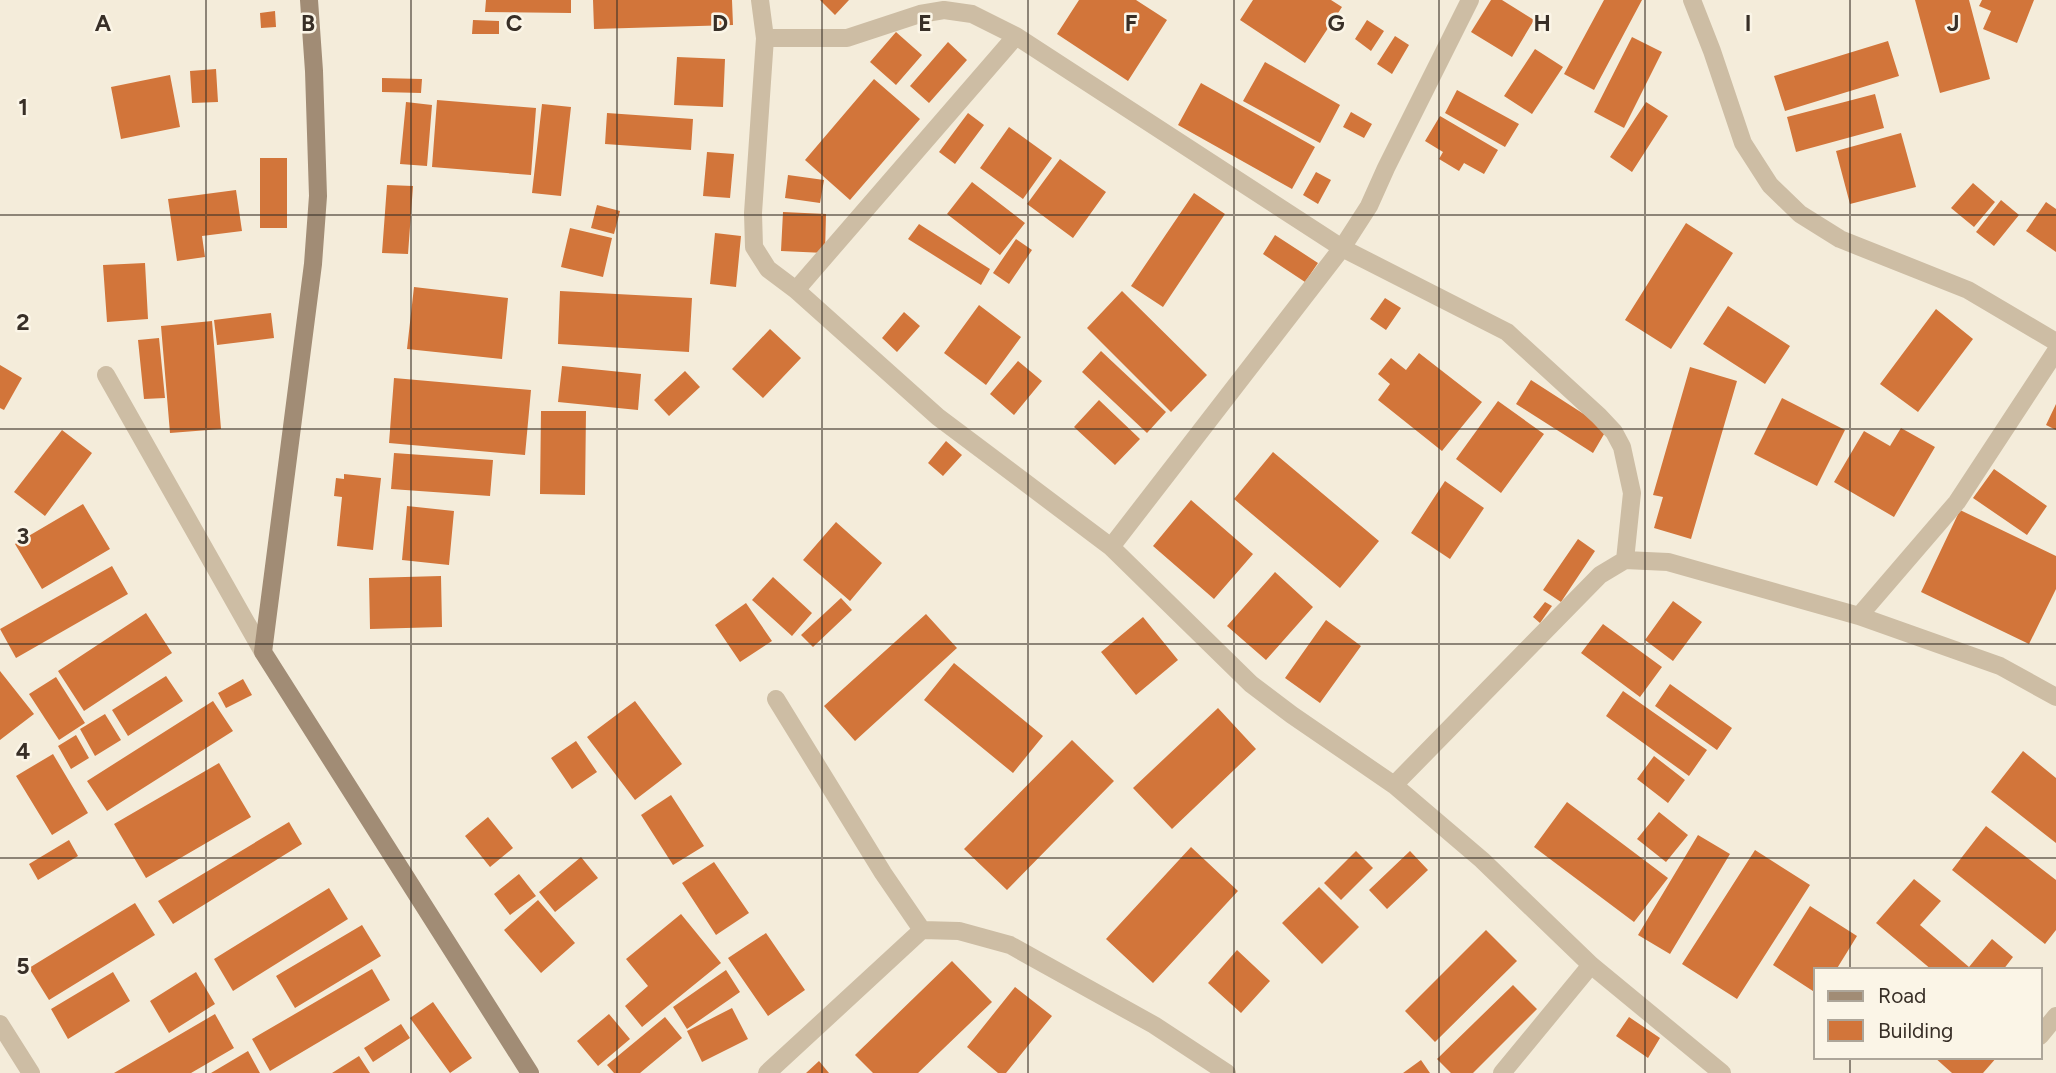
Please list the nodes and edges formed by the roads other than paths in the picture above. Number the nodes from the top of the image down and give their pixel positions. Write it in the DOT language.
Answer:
graph roads {
  1 [pos="309,0"];
  2 [pos="760,0"];
  3 [pos="1470,0"];
  4 [pos="1692,0"];
  5 [pos="1016,36"];
  6 [pos="765,37"];
  7 [pos="1342,248"];
  8 [pos="796,290"];
  9 [pos="2056,342"];
  10 [pos="2056,351"];
  11 [pos="106,375"];
  12 [pos="1111,547"];
  13 [pos="1625,560"];
  14 [pos="1859,616"];
  15 [pos="263,652"];
  16 [pos="2056,697"];
  17 [pos="776,699"];
  18 [pos="1394,785"];
  19 [pos="922,930"];
  20 [pos="1591,965"];
  21 [pos="2056,1016"];
  22 [pos="0,1024"];
  23 [pos="2042,1034"];
  24 [pos="31,1073"];
  25 [pos="530,1073"];
  26 [pos="767,1073"];
  27 [pos="1227,1073"];
  28 [pos="1502,1073"];
  29 [pos="1721,1073"];
  1 -- 15 [label="street"];
  2 -- 6 [label="street"];
  3 -- 7 [label="street"];
  4 -- 9 [label="street"];
  5 -- 6 [label="street"];
  5 -- 7 [label="street"];
  5 -- 8 [label="street"];
  6 -- 8 [label="street"];
  7 -- 12 [label="street"];
  7 -- 13 [label="street"];
  8 -- 12 [label="street"];
  10 -- 14 [label="street"];
  11 -- 15 [label="street"];
  12 -- 18 [label="street"];
  13 -- 14 [label="street"];
  13 -- 18 [label="street"];
  14 -- 16 [label="street"];
  15 -- 25 [label="street"];
  17 -- 19 [label="street"];
  18 -- 20 [label="street"];
  19 -- 26 [label="street"];
  19 -- 27 [label="street"];
  20 -- 28 [label="street"];
  20 -- 29 [label="street"];
  21 -- 23 [label="street"];
  22 -- 24 [label="street"];
}
